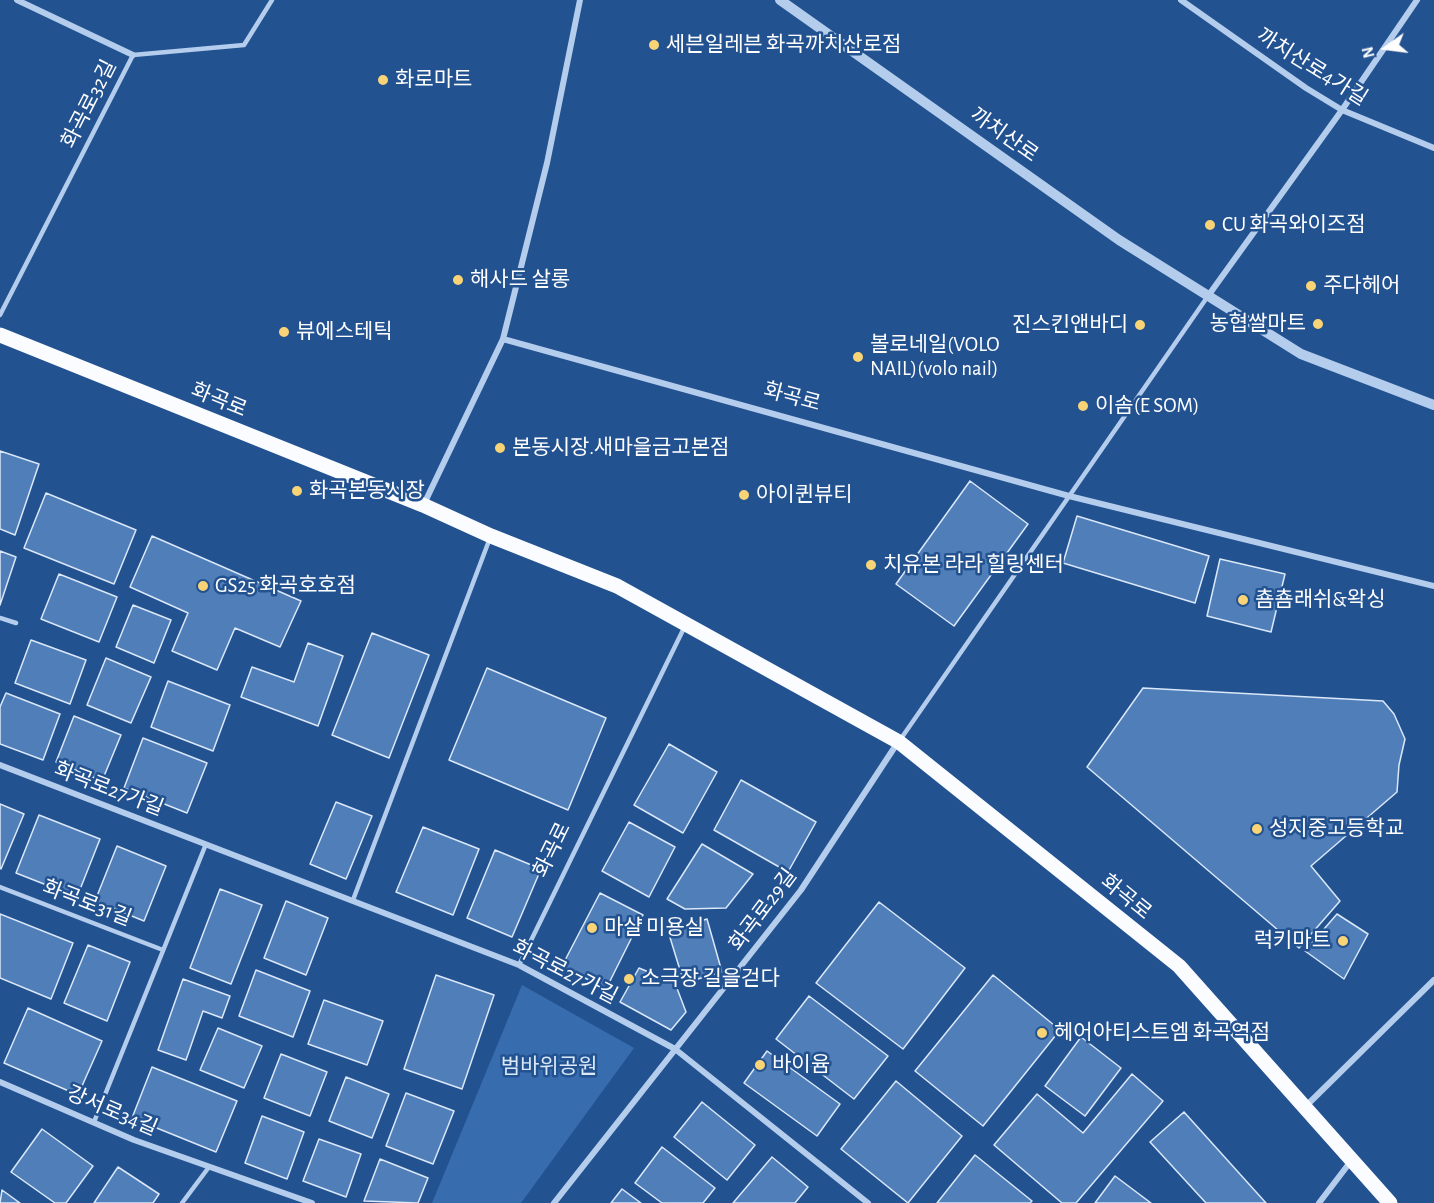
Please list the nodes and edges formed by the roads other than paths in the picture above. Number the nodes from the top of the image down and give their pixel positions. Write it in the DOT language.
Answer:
graph roads {
  1 [pos="17,0"];
  2 [pos="272,0"];
  3 [pos="580,0"];
  4 [pos="780,0"];
  5 [pos="1181,0"];
  6 [pos="1417,0"];
  7 [pos="133,55"];
  8 [pos="1342,110"];
  9 [pos="1434,148"];
  10 [pos="1208,296"];
  11 [pos="0,315"];
  12 [pos="0,335"];
  13 [pos="503,339"];
  14 [pos="1434,405"];
  15 [pos="1070,496"];
  16 [pos="423,505"];
  17 [pos="491,536"];
  18 [pos="1434,586"];
  19 [pos="0,618"];
  20 [pos="16,623"];
  21 [pos="686,624"];
  22 [pos="899,742"];
  23 [pos="0,765"];
  24 [pos="206,844"];
  25 [pos="0,887"];
  26 [pos="353,900"];
  27 [pos="163,950"];
  28 [pos="519,965"];
  29 [pos="1434,980"];
  30 [pos="675,1049"];
  31 [pos="1,1084"];
  32 [pos="1306,1106"];
  33 [pos="94,1122"];
  34 [pos="1353,1158"];
  35 [pos="209,1167"];
  36 [pos="182,1203"];
  37 [pos="312,1203"];
  38 [pos="554,1203"];
  39 [pos="868,1203"];
  40 [pos="1319,1203"];
  41 [pos="1390,1203"];
  1 -- 7 [label="street"];
  2 -- 7 [label="lane, 화곡로32길"];
  3 -- 13 [label="street"];
  4 -- 10 [label="street, 까치산로"];
  5 -- 8 [label="street, 까치산로4가길"];
  6 -- 8 [label="street"];
  7 -- 11 [label="lane, 화곡로32길"];
  8 -- 9 [label="street, 까치산로4가길"];
  8 -- 10 [label="street"];
  10 -- 14 [label="street, 까치산로"];
  10 -- 15 [label="lane"];
  12 -- 16 [label="main road, 화곡로"];
  13 -- 15 [label="street, 화곡로"];
  13 -- 16 [label="street"];
  15 -- 18 [label="street, 화곡로"];
  15 -- 22 [label="lane"];
  16 -- 17 [label="main road, 화곡로"];
  17 -- 21 [label="main road, 화곡로"];
  17 -- 26 [label="lane"];
  19 -- 20 [label="lane"];
  21 -- 22 [label="main road, 화곡로"];
  21 -- 28 [label="lane, 화곡로"];
  22 -- 30 [label="street, 화곡로29길"];
  22 -- 32 [label="main road, 화곡로"];
  23 -- 24 [label="street, 화곡로27가길"];
  24 -- 26 [label="street, 화곡로27가길"];
  24 -- 27 [label="lane"];
  25 -- 27 [label="lane, 화곡로31길"];
  26 -- 28 [label="street, 화곡로27가길"];
  27 -- 33 [label="lane"];
  28 -- 30 [label="street, 화곡로27가길"];
  29 -- 32 [label="street"];
  30 -- 38 [label="street, 화곡로29길"];
  30 -- 39 [label="street, 화곡로27가길"];
  31 -- 33 [label="street, 강서로34길"];
  32 -- 34 [label="main road, 화곡로"];
  33 -- 35 [label="street, 강서로34길"];
  34 -- 40 [label="street"];
  34 -- 41 [label="main road, 화곡로"];
  35 -- 36 [label="lane"];
  35 -- 37 [label="street, 강서로34길"];
}
